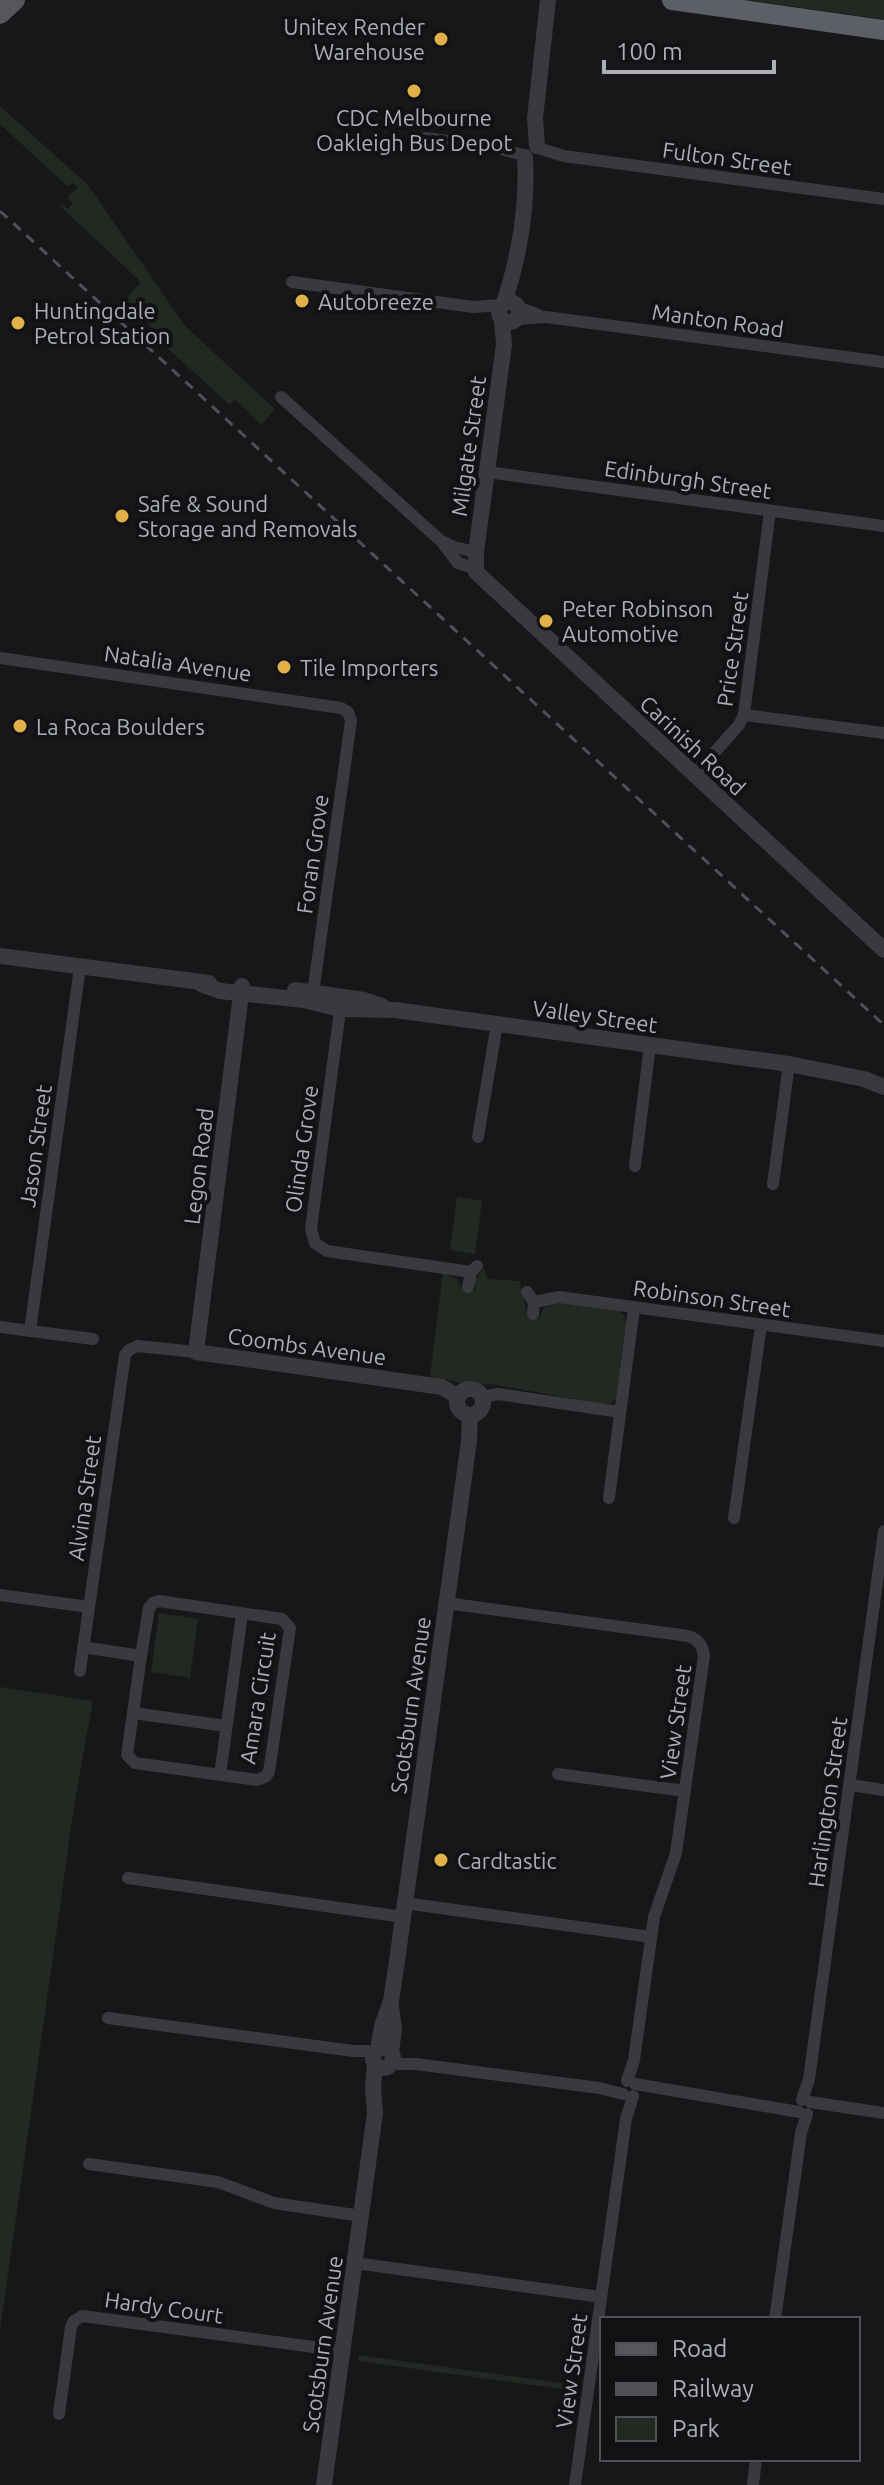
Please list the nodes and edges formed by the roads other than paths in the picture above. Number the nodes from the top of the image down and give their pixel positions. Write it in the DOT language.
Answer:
graph roads {
  1 [pos="15,0"];
  2 [pos="548,0"];
  3 [pos="672,0"];
  4 [pos="0,14"];
  5 [pos="884,30"];
  6 [pos="425,138"];
  7 [pos="531,152"];
  8 [pos="884,199"];
  9 [pos="292,282"];
  10 [pos="509,312"];
  11 [pos="884,362"];
  12 [pos="281,397"];
  13 [pos="487,472"];
  14 [pos="770,511"];
  15 [pos="884,526"];
  16 [pos="441,541"];
  17 [pos="476,552"];
  18 [pos="476,569"];
  19 [pos="0,658"];
  20 [pos="348,712"];
  21 [pos="744,715"];
  22 [pos="884,733"];
  23 [pos="694,775"];
  24 [pos="884,950"];
  25 [pos="0,956"];
  26 [pos="80,967"];
  27 [pos="242,990"];
  28 [pos="312,997"];
  29 [pos="341,1003"];
  30 [pos="497,1024"];
  31 [pos="650,1045"];
  32 [pos="789,1064"];
  33 [pos="879,1080"];
  34 [pos="478,1137"];
  35 [pos="635,1166"];
  36 [pos="773,1184"];
  37 [pos="468,1287"];
  38 [pos="531,1303"];
  39 [pos="634,1308"];
  40 [pos="761,1325"];
  41 [pos="0,1327"];
  42 [pos="30,1331"];
  43 [pos="93,1339"];
  44 [pos="884,1341"];
  45 [pos="147,1347"];
  46 [pos="196,1352"];
  47 [pos="458,1397"];
  48 [pos="482,1397"];
  49 [pos="620,1412"];
  50 [pos="470,1415"];
  51 [pos="609,1498"];
  52 [pos="734,1518"];
  53 [pos="884,1531"];
  54 [pos="0,1595"];
  55 [pos="446,1603"];
  56 [pos="89,1607"];
  57 [pos="242,1614"];
  58 [pos="83,1647"];
  59 [pos="141,1656"];
  60 [pos="80,1671"];
  61 [pos="133,1713"];
  62 [pos="226,1726"];
  63 [pos="558,1774"];
  64 [pos="220,1775"];
  65 [pos="850,1785"];
  66 [pos="884,1790"];
  67 [pos="685,1791"];
  68 [pos="128,1878"];
  69 [pos="404,1910"];
  70 [pos="651,1937"];
  71 [pos="108,2018"];
  72 [pos="383,2057"];
  73 [pos="629,2089"];
  74 [pos="804,2107"];
  75 [pos="884,2113"];
  76 [pos="89,2164"];
  77 [pos="361,2216"];
  78 [pos="355,2263"];
  79 [pos="601,2297"];
  80 [pos="775,2317"];
  81 [pos="343,2351"];
  82 [pos="59,2414"];
  83 [pos="756,2461"];
  84 [pos="324,2485"];
  85 [pos="575,2485"];
  86 [pos="753,2485"];
  1 -- 4 [label="main road"];
  2 -- 7 [label="street, Milgate Street"];
  3 -- 5 [label="highway"];
  6 -- 7 [label="street, Fulton Street"];
  7 -- 8 [label="street, Fulton Street"];
  7 -- 10 [label="street, Milgate Street"];
  9 -- 10 [label="street, Manton Road"];
  10 -- 11 [label="street, Manton Road"];
  10 -- 13 [label="street, Milgate Street"];
  12 -- 16 [label="street, Carinish Road"];
  13 -- 14 [label="street, Edinburgh Street"];
  13 -- 17 [label="street, Milgate Street"];
  14 -- 15 [label="street, Edinburgh Street"];
  14 -- 21 [label="street, Price Street"];
  16 -- 17 [label="street, Carinish Road"];
  16 -- 18 [label="street, Carinish Road"];
  17 -- 18 [label="street"];
  18 -- 23 [label="street, Carinish Road"];
  19 -- 20 [label="street, Natalia Avenue"];
  20 -- 28 [label="street, Foran Grove"];
  21 -- 22 [label="street"];
  21 -- 23 [label="street, Price Street"];
  23 -- 24 [label="street, Carinish Road"];
  25 -- 26 [label="street, Valley Street"];
  26 -- 27 [label="street, Valley Street"];
  26 -- 42 [label="street, Jason Street"];
  27 -- 28 [label="street, Valley Street"];
  27 -- 46 [label="street, Legon Road"];
  28 -- 29 [label="street, Valley Street"];
  29 -- 30 [label="street, Valley Street"];
  29 -- 37 [label="street, Olinda Grove"];
  30 -- 31 [label="street, Valley Street"];
  30 -- 34 [label="street"];
  31 -- 32 [label="street, Valley Street"];
  31 -- 35 [label="street"];
  32 -- 33 [label="street, Valley Street"];
  32 -- 36 [label="street"];
  38 -- 39 [label="street, Robinson Street"];
  39 -- 40 [label="street, Robinson Street"];
  39 -- 49 [label="street"];
  40 -- 44 [label="street, Robinson Street"];
  40 -- 52 [label="street"];
  41 -- 42 [label="street"];
  42 -- 43 [label="street"];
  45 -- 46 [label="street, Coombs Avenue"];
  45 -- 56 [label="street, Alvina Street"];
  46 -- 47 [label="street, Coombs Avenue"];
  47 -- 48 [label="street"];
  47 -- 50 [label="street"];
  48 -- 49 [label="street"];
  48 -- 50 [label="street"];
  49 -- 51 [label="street"];
  50 -- 55 [label="street, Scotsburn Avenue"];
  53 -- 65 [label="street, Harlington Street"];
  54 -- 56 [label="street"];
  55 -- 67 [label="street, View Street"];
  55 -- 69 [label="street, Scotsburn Avenue"];
  56 -- 58 [label="street, Alvina Street"];
  57 -- 59 [label="street, Amara Circuit"];
  57 -- 62 [label="street"];
  57 -- 64 [label="street, Amara Circuit"];
  58 -- 59 [label="street"];
  58 -- 60 [label="street, Alvina Street"];
  59 -- 61 [label="street, Amara Circuit"];
  61 -- 62 [label="street"];
  61 -- 64 [label="street, Amara Circuit"];
  62 -- 64 [label="street"];
  63 -- 67 [label="street"];
  65 -- 66 [label="street"];
  65 -- 74 [label="street, Harlington Street"];
  67 -- 70 [label="street, View Street"];
  68 -- 69 [label="street"];
  69 -- 70 [label="street"];
  69 -- 72 [label="street, Scotsburn Avenue"];
  70 -- 73 [label="street, View Street"];
  71 -- 72 [label="street"];
  72 -- 73 [label="street"];
  72 -- 77 [label="street, Scotsburn Avenue"];
  73 -- 74 [label="street"];
  73 -- 79 [label="street, View Street"];
  74 -- 75 [label="street"];
  74 -- 80 [label="street, Harlington Street"];
  76 -- 77 [label="street"];
  77 -- 78 [label="street, Scotsburn Avenue"];
  78 -- 79 [label="street"];
  78 -- 81 [label="street, Scotsburn Avenue"];
  79 -- 85 [label="street, View Street"];
  81 -- 82 [label="street, Hardy Court"];
  81 -- 84 [label="street, Scotsburn Avenue"];
  83 -- 86 [label="street"];
}
